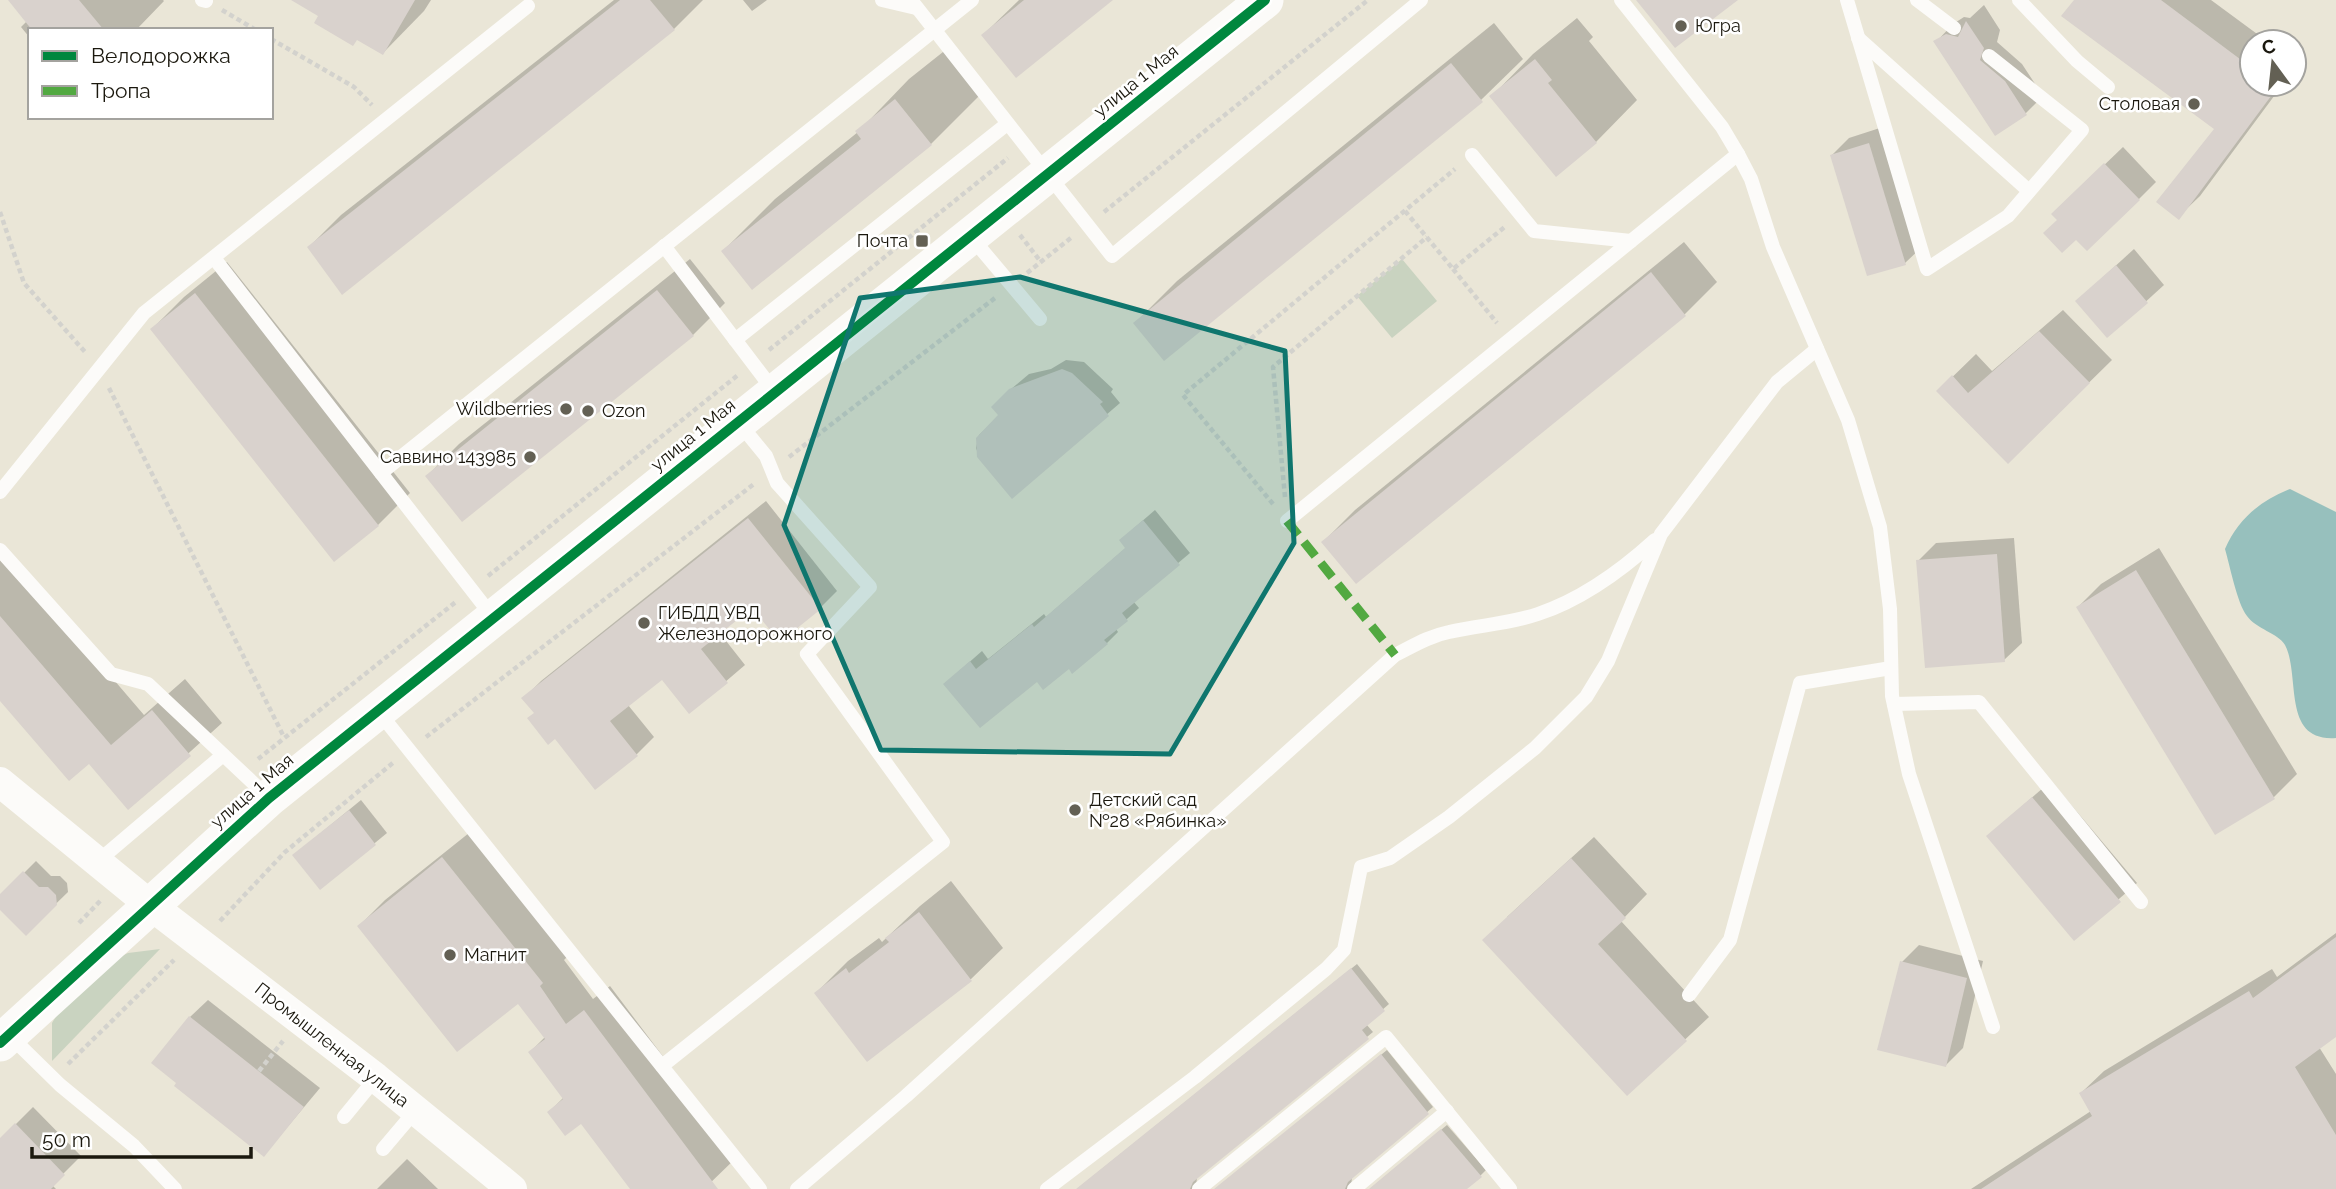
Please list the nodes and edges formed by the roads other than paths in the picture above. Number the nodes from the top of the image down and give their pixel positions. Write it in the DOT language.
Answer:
graph roads {
  1 [pos="882,0"];
  2 [pos="972,0"];
  3 [pos="1265,0"];
  4 [pos="1421,0"];
  5 [pos="1621,0"];
  6 [pos="1847,0"];
  7 [pos="1917,0"];
  8 [pos="2019,0"];
  9 [pos="914,4"];
  10 [pos="528,6"];
  11 [pos="1954,29"];
  12 [pos="934,30"];
  13 [pos="1857,37"];
  14 [pos="1989,56"];
  15 [pos="2108,87"];
  16 [pos="1007,124"];
  17 [pos="1738,154"];
  18 [pos="1472,155"];
  19 [pos="1047,175"];
  20 [pos="2029,191"];
  21 [pos="970,236"];
  22 [pos="1631,241"];
  23 [pos="664,246"];
  24 [pos="214,258"];
  25 [pos="1040,319"];
  26 [pos="735,340"];
  27 [pos="1817,349"];
  28 [pos="775,392"];
  29 [pos="738,422"];
  30 [pos="380,473"];
  31 [pos="0,492"];
  32 [pos="1287,521"];
  33 [pos="1661,534"];
  34 [pos="0,550"];
  35 [pos="482,603"];
  36 [pos="1891,668"];
  37 [pos="1894,704"];
  38 [pos="377,710"];
  39 [pos="223,755"];
  40 [pos="0,782"];
  41 [pos="269,798"];
  42 [pos="97,862"];
  43 [pos="2141,902"];
  44 [pos="149,904"];
  45 [pos="1689,995"];
  46 [pos="1993,1027"];
  47 [pos="4,1039"];
  48 [pos="662,1066"];
  49 [pos="376,1078"];
  50 [pos="416,1110"];
  51 [pos="1447,1111"];
  52 [pos="344,1117"];
  53 [pos="383,1149"];
  54 [pos="1506,1187"];
  55 [pos="175,1189"];
  56 [pos="512,1189"];
  57 [pos="761,1189"];
  58 [pos="797,1189"];
  59 [pos="1047,1189"];
  60 [pos="1199,1189"];
  61 [pos="1354,1189"];
  1 -- 9 [label="lane"];
  2 -- 12 [label="lane"];
  3 -- 19 [label="street, улица 1 Мая"];
  4 -- 19 [label="lane"];
  5 -- 17 [label="lane"];
  6 -- 13 [label="lane"];
  7 -- 11 [label="lane"];
  8 -- 15 [label="lane"];
  9 -- 12 [label="lane"];
  10 -- 24 [label="lane"];
  12 -- 16 [label="lane"];
  12 -- 23 [label="lane"];
  13 -- 20 [label="lane"];
  13 -- 20 [label="lane"];
  14 -- 20 [label="lane"];
  16 -- 19 [label="lane"];
  16 -- 26 [label="lane"];
  17 -- 22 [label="lane"];
  17 -- 27 [label="lane"];
  18 -- 22 [label="lane"];
  19 -- 21 [label="street, улица 1 Мая"];
  21 -- 25 [label="lane"];
  21 -- 28 [label="street, улица 1 Мая"];
  22 -- 32 [label="lane"];
  23 -- 26 [label="lane"];
  23 -- 30 [label="lane"];
  24 -- 30 [label="lane"];
  24 -- 31 [label="lane"];
  26 -- 28 [label="lane"];
  27 -- 33 [label="lane"];
  27 -- 36 [label="lane"];
  28 -- 29 [label="street, улица 1 Мая"];
  29 -- 35 [label="street, улица 1 Мая"];
  29 -- 48 [label="lane"];
  30 -- 35 [label="lane"];
  33 -- 58 [label="lane"];
  33 -- 59 [label="lane"];
  34 -- 39 [label="lane"];
  35 -- 38 [label="street, улица 1 Мая"];
  36 -- 37 [label="lane"];
  36 -- 45 [label="lane"];
  37 -- 43 [label="lane"];
  37 -- 46 [label="lane"];
  38 -- 41 [label="street, улица 1 Мая"];
  38 -- 48 [label="lane"];
  39 -- 41 [label="lane"];
  39 -- 42 [label="lane"];
  40 -- 42 [label="street, Промышленная улица"];
  41 -- 44 [label="street, улица 1 Мая"];
  42 -- 44 [label="street, Промышленная улица"];
  44 -- 47 [label="street, улица 1 Мая"];
  44 -- 49 [label="street, Промышленная улица"];
  47 -- 55 [label="lane"];
  48 -- 57 [label="lane"];
  49 -- 50 [label="street, Промышленная улица"];
  49 -- 52 [label="lane"];
  50 -- 53 [label="lane"];
  50 -- 56 [label="street, Промышленная улица"];
  51 -- 54 [label="lane"];
  51 -- 60 [label="lane"];
  51 -- 61 [label="lane"];
}
